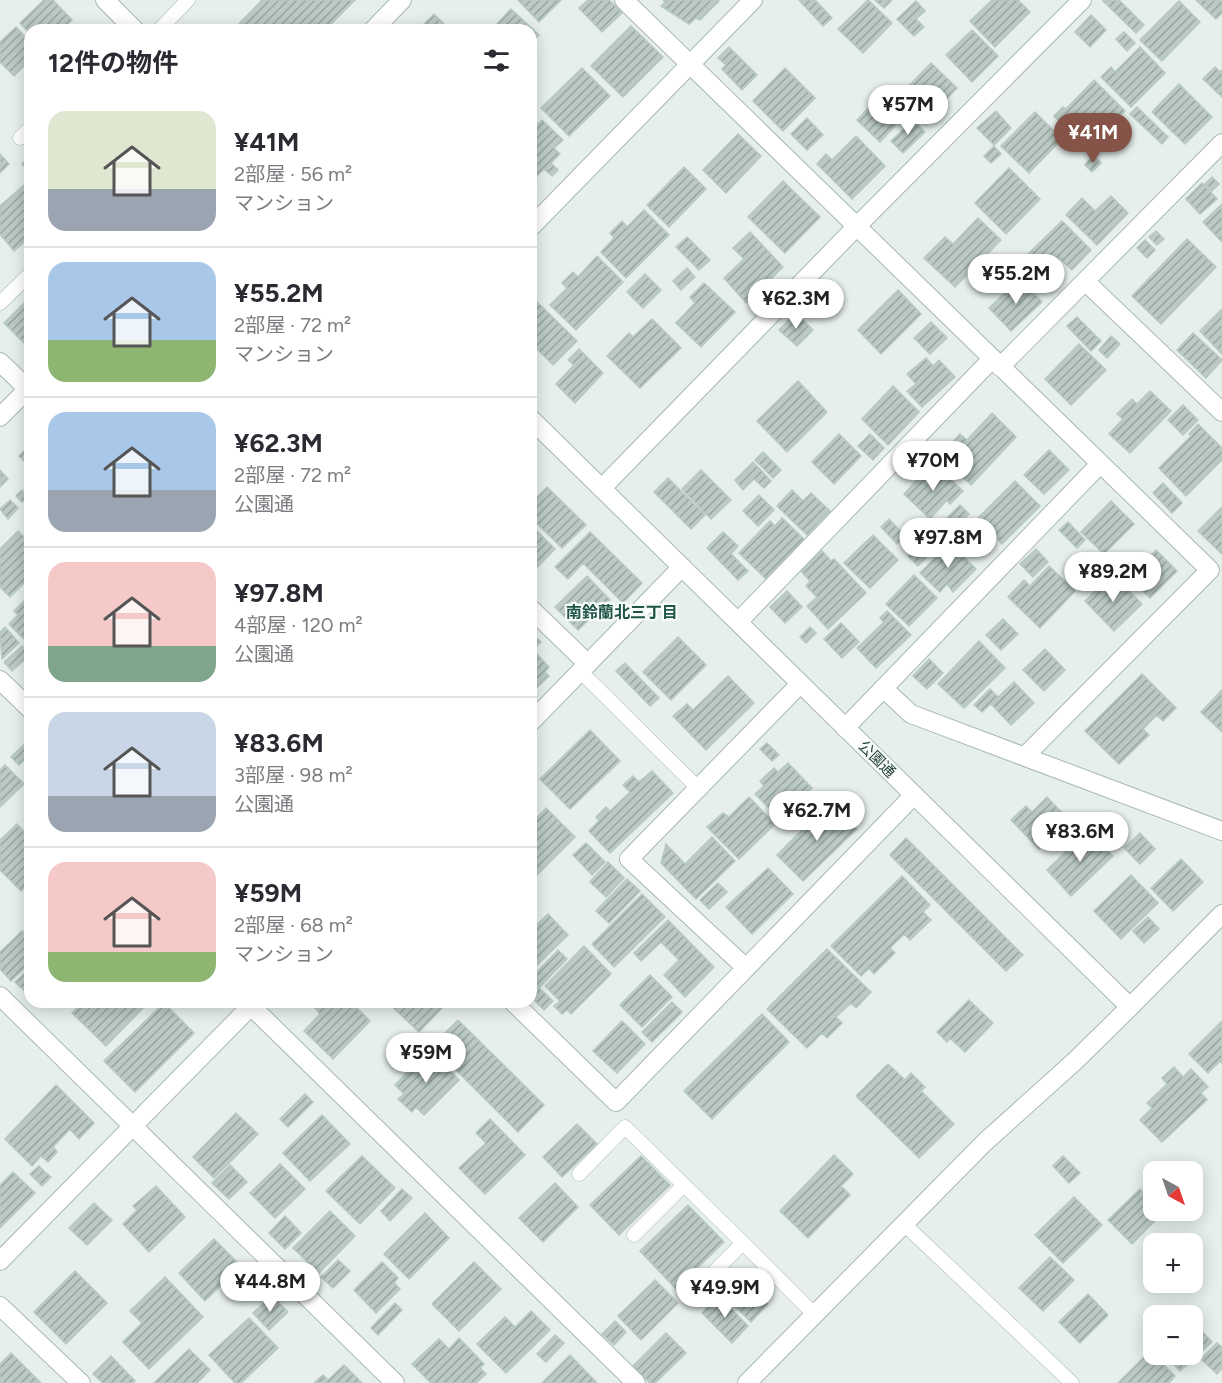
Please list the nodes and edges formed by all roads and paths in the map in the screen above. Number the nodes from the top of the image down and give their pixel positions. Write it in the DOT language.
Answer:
graph roads {
  1 [pos="105,0"];
  2 [pos="188,0"];
  3 [pos="402,0"];
  4 [pos="624,0"];
  5 [pos="753,0"];
  6 [pos="1082,0"];
  7 [pos="127,24"];
  8 [pos="165,24"];
  9 [pos="379,24"];
  10 [pos="689,64"];
  11 [pos="24,134"];
  12 [pos="20,138"];
  13 [pos="1222,143"];
  14 [pos="537,221"];
  15 [pos="858,225"];
  16 [pos="24,280"];
  17 [pos="1086,282"];
  18 [pos="0,303"];
  19 [pos="0,362"];
  20 [pos="996,363"];
  21 [pos="24,384"];
  22 [pos="24,393"];
  23 [pos="1222,412"];
  24 [pos="0,417"];
  25 [pos="537,425"];
  26 [pos="1100,464"];
  27 [pos="602,488"];
  28 [pos="682,567"];
  29 [pos="537,616"];
  30 [pos="738,622"];
  31 [pos="584,668"];
  32 [pos="0,680"];
  33 [pos="800,684"];
  34 [pos="883,688"];
  35 [pos="24,703"];
  36 [pos="537,716"];
  37 [pos="845,728"];
  38 [pos="1025,756"];
  39 [pos="698,788"];
  40 [pos="914,795"];
  41 [pos="1222,831"];
  42 [pos="1222,914"];
  43 [pos="746,968"];
  44 [pos="0,996"];
  45 [pos="1130,1007"];
  46 [pos="249,1008"];
  47 [pos="257,1008"];
  48 [pos="519,1008"];
  49 [pos="133,1126"];
  50 [pos="579,1174"];
  51 [pos="684,1185"];
  52 [pos="904,1224"];
  53 [pos="634,1235"];
  54 [pos="743,1243"];
  55 [pos="0,1261"];
  56 [pos="698,1288"];
  57 [pos="0,1306"];
  58 [pos="815,1315"];
  59 [pos="81,1383"];
  60 [pos="395,1383"];
  61 [pos="636,1383"];
  62 [pos="747,1383"];
  63 [pos="1072,1383"];
  1 -- 7 [label="street"];
  2 -- 8 [label="lane"];
  3 -- 9 [label="street"];
  4 -- 10 [label="street"];
  5 -- 10 [label="street"];
  6 -- 15 [label="street"];
  10 -- 14 [label="street"];
  10 -- 15 [label="street"];
  11 -- 12 [label="lane"];
  13 -- 17 [label="street"];
  15 -- 20 [label="street"];
  15 -- 27 [label="street"];
  16 -- 18 [label="lane"];
  17 -- 20 [label="street"];
  17 -- 23 [label="street"];
  19 -- 21 [label="street"];
  20 -- 26 [label="street"];
  20 -- 30 [label="street"];
  22 -- 24 [label="street"];
  25 -- 27 [label="street, 公園通"];
  26 -- 34 [label="street"];
  26 -- 38 [label="street"];
  27 -- 28 [label="street, 公園通"];
  28 -- 30 [label="street, 公園通"];
  28 -- 31 [label="street"];
  29 -- 31 [label="street"];
  30 -- 33 [label="street, 公園通"];
  31 -- 36 [label="street"];
  31 -- 39 [label="lane"];
  32 -- 35 [label="street"];
  33 -- 37 [label="street, 公園通"];
  33 -- 39 [label="street"];
  34 -- 37 [label="street"];
  34 -- 38 [label="street"];
  37 -- 40 [label="street, 公園通"];
  38 -- 41 [label="street"];
  39 -- 43 [label="street"];
  40 -- 43 [label="street"];
  40 -- 45 [label="street, 公園通"];
  42 -- 45 [label="street"];
  43 -- 48 [label="street"];
  44 -- 49 [label="street"];
  45 -- 52 [label="street"];
  46 -- 49 [label="street"];
  47 -- 61 [label="street"];
  49 -- 55 [label="street"];
  49 -- 60 [label="street"];
  50 -- 51 [label="lane"];
  51 -- 53 [label="lane"];
  51 -- 54 [label="lane"];
  52 -- 58 [label="street"];
  52 -- 63 [label="lane"];
  54 -- 56 [label="lane"];
  54 -- 58 [label="lane"];
  57 -- 59 [label="street"];
  58 -- 62 [label="street"];
}
